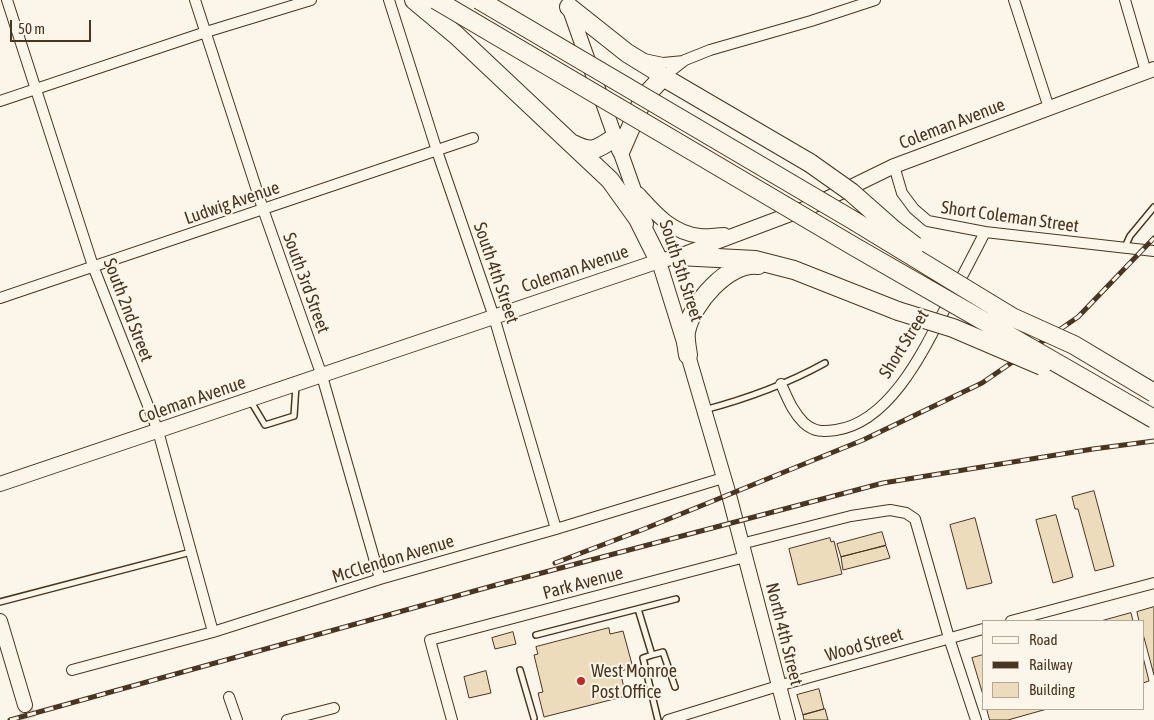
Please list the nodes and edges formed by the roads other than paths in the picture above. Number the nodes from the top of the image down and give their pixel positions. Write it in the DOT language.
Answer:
graph roads {
  1 [pos="7,0"];
  2 [pos="195,0"];
  3 [pos="311,0"];
  4 [pos="389,0"];
  5 [pos="414,0"];
  6 [pos="436,0"];
  7 [pos="479,0"];
  8 [pos="875,0"];
  9 [pos="1014,0"];
  10 [pos="1126,0"];
  11 [pos="568,3"];
  12 [pos="206,32"];
  13 [pos="635,58"];
  14 [pos="686,60"];
  15 [pos="1150,70"];
  16 [pos="663,77"];
  17 [pos="36,89"];
  18 [pos="0,102"];
  19 [pos="1049,108"];
  20 [pos="474,138"];
  21 [pos="572,143"];
  22 [pos="619,144"];
  23 [pos="437,150"];
  24 [pos="894,166"];
  25 [pos="635,191"];
  26 [pos="1154,207"];
  27 [pos="262,209"];
  28 [pos="985,232"];
  29 [pos="735,235"];
  30 [pos="1125,248"];
  31 [pos="1154,251"];
  32 [pos="679,256"];
  33 [pos="659,261"];
  34 [pos="93,266"];
  35 [pos="794,270"];
  36 [pos="0,298"];
  37 [pos="494,317"];
  38 [pos="1012,317"];
  39 [pos="688,355"];
  40 [pos="825,363"];
  41 [pos="322,376"];
  42 [pos="296,384"];
  43 [pos="781,384"];
  44 [pos="1154,393"];
  45 [pos="1116,397"];
  46 [pos="250,400"];
  47 [pos="704,410"];
  48 [pos="1154,419"];
  49 [pos="158,431"];
  50 [pos="723,478"];
  51 [pos="0,484"];
  52 [pos="556,529"];
  53 [pos="743,551"];
  54 [pos="191,552"];
  55 [pos="380,579"];
  56 [pos="1154,583"];
  57 [pos="676,599"];
  58 [pos="0,602"];
  59 [pos="638,609"];
  60 [pos="1015,620"];
  61 [pos="0,621"];
  62 [pos="982,629"];
  63 [pos="213,632"];
  64 [pos="536,635"];
  65 [pos="949,638"];
  66 [pos="652,656"];
  67 [pos="72,670"];
  68 [pos="520,670"];
  69 [pos="778,686"];
  70 [pos="675,688"];
  71 [pos="229,697"];
  72 [pos="25,705"];
  73 [pos="334,708"];
  74 [pos="534,719"];
  75 [pos="237,720"];
  76 [pos="287,720"];
  77 [pos="452,720"];
  78 [pos="527,720"];
  79 [pos="658,720"];
  80 [pos="668,720"];
  81 [pos="788,720"];
  82 [pos="976,720"];
  1 -- 17 [label="street, South 2nd Street"];
  2 -- 12 [label="street, South 3rd Street"];
  3 -- 12 [label="street"];
  4 -- 23 [label="street, South 4th Street"];
  5 -- 21 [label="highway"];
  6 -- 45 [label="highway, bridge"];
  7 -- 38 [label="highway, bridge"];
  8 -- 14 [label="street"];
  9 -- 19 [label="street"];
  10 -- 15 [label="street"];
  11 -- 13 [label="highway"];
  11 -- 22 [label="street, South 5th Street"];
  12 -- 17 [label="street"];
  12 -- 27 [label="street, South 3rd Street"];
  13 -- 14 [label="street"];
  13 -- 16 [label="highway"];
  14 -- 16 [label="street"];
  15 -- 19 [label="street, Coleman Avenue"];
  16 -- 22 [label="highway"];
  16 -- 38 [label="highway, bridge"];
  17 -- 18 [label="street"];
  17 -- 34 [label="street, South 2nd Street"];
  19 -- 24 [label="street, Coleman Avenue"];
  20 -- 23 [label="street, Ludwig Avenue"];
  21 -- 22 [label="highway"];
  21 -- 33 [label="highway"];
  22 -- 25 [label="street, South 5th Street"];
  23 -- 27 [label="street, Ludwig Avenue"];
  23 -- 37 [label="street, South 4th Street"];
  24 -- 28 [label="street, Short Coleman Street"];
  24 -- 29 [label="street, Coleman Avenue"];
  25 -- 29 [label="street"];
  25 -- 33 [label="street, South 5th Street"];
  26 -- 30 [label="lane"];
  27 -- 34 [label="street, Ludwig Avenue"];
  27 -- 41 [label="street, South 3rd Street"];
  28 -- 30 [label="street, Short Coleman Street"];
  28 -- 43 [label="street, Short Street"];
  29 -- 32 [label="street, Coleman Avenue"];
  30 -- 31 [label="street, Short Coleman Street"];
  32 -- 33 [label="street, Coleman Avenue"];
  32 -- 35 [label="highway"];
  33 -- 37 [label="street, Coleman Avenue"];
  33 -- 39 [label="street, South 5th Street"];
  34 -- 36 [label="street, Ludwig Avenue"];
  34 -- 49 [label="street, South 2nd Street"];
  35 -- 39 [label="highway"];
  35 -- 45 [label="highway, bridge"];
  37 -- 41 [label="street, Coleman Avenue"];
  37 -- 52 [label="street, South 4th Street"];
  38 -- 44 [label="highway, bridge"];
  39 -- 47 [label="street, South 5th Street"];
  40 -- 43 [label="lane"];
  41 -- 42 [label="street, Coleman Avenue"];
  41 -- 55 [label="street, South 3rd Street"];
  42 -- 46 [label="street, Coleman Avenue"];
  42 -- 46 [label="lane"];
  43 -- 47 [label="lane"];
  45 -- 48 [label="highway, bridge"];
  46 -- 49 [label="street, Coleman Avenue"];
  47 -- 50 [label="street, South 5th Street"];
  49 -- 51 [label="street, Coleman Avenue"];
  49 -- 54 [label="street, South 2nd Street"];
  50 -- 52 [label="street, McClendon Avenue"];
  50 -- 53 [label="street, South 5th Street"];
  52 -- 55 [label="street, McClendon Avenue"];
  53 -- 65 [label="street, Park Avenue"];
  53 -- 69 [label="street, North 4th Street"];
  53 -- 77 [label="street, Park Avenue"];
  54 -- 58 [label="lane"];
  54 -- 63 [label="street, South 2nd Street"];
  55 -- 63 [label="street, McClendon Avenue"];
  56 -- 60 [label="street"];
  57 -- 59 [label="lane"];
  59 -- 64 [label="lane"];
  59 -- 66 [label="lane"];
  61 -- 72 [label="street"];
  62 -- 65 [label="street, Wood Street"];
  63 -- 67 [label="street, McClendon Avenue"];
  65 -- 69 [label="street, Wood Street"];
  65 -- 82 [label="street, Park Avenue"];
  66 -- 70 [label="lane"];
  66 -- 79 [label="lane"];
  68 -- 74 [label="lane"];
  69 -- 80 [label="street, Wood Street"];
  69 -- 81 [label="street, North 4th Street"];
  71 -- 75 [label="street"];
  73 -- 76 [label="street"];
  74 -- 78 [label="lane"];
}
